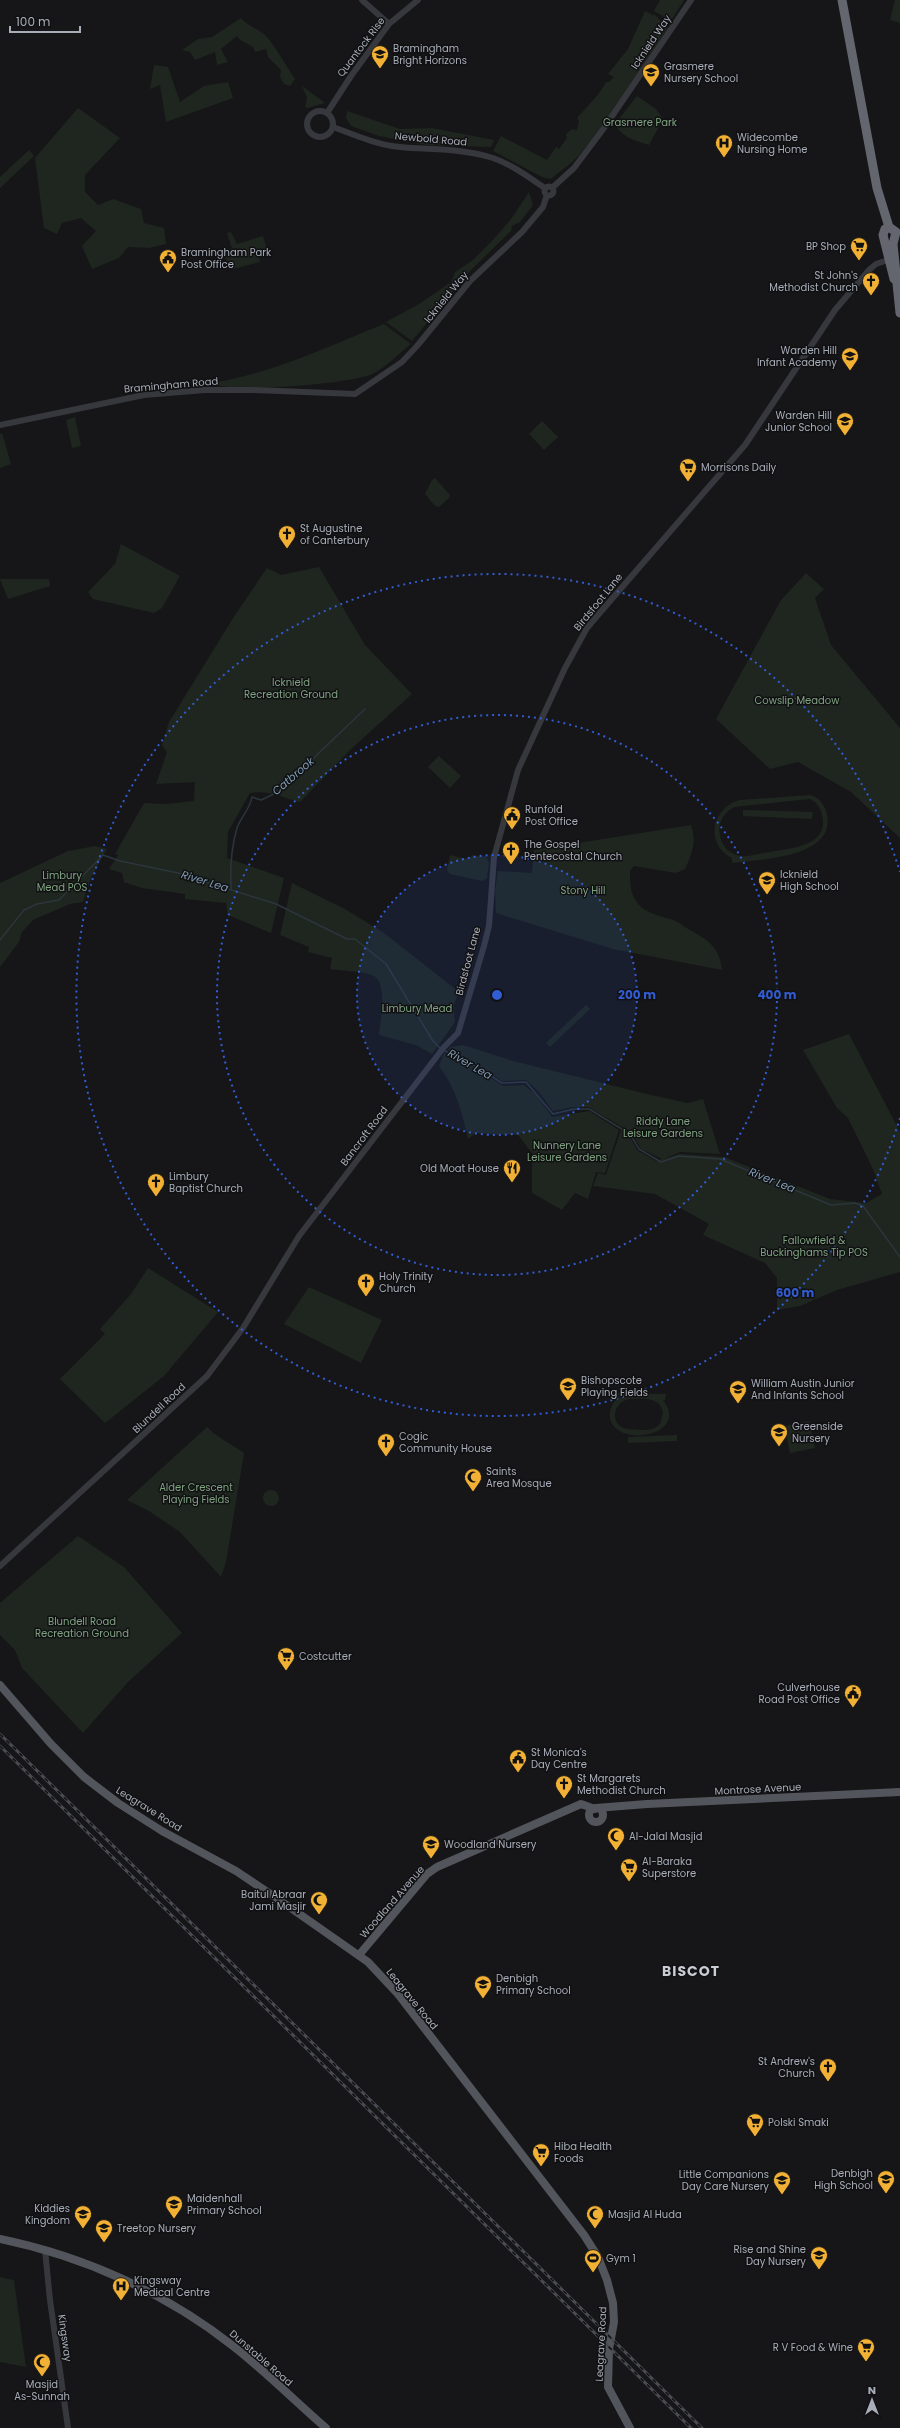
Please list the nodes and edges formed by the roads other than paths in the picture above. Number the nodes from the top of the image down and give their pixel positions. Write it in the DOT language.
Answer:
graph roads {
  1 [pos="362,0"];
  2 [pos="418,0"];
  3 [pos="691,0"];
  4 [pos="842,0"];
  5 [pos="389,24"];
  6 [pos="328,113"];
  7 [pos="333,127"];
  8 [pos="549,188"];
  9 [pos="889,227"];
  10 [pos="895,237"];
  11 [pos="885,238"];
  12 [pos="888,260"];
  13 [pos="896,284"];
  14 [pos="900,313"];
  15 [pos="346,395"];
  16 [pos="0,424"];
  17 [pos="443,1049"];
  18 [pos="299,1236"];
  19 [pos="0,1566"];
  20 [pos="0,1685"];
  21 [pos="900,1792"];
  22 [pos="581,1804"];
  23 [pos="618,1806"];
  24 [pos="595,1808"];
  25 [pos="602,1817"];
  26 [pos="589,1818"];
  27 [pos="359,1955"];
  28 [pos="0,2239"];
  29 [pos="45,2250"];
  30 [pos="68,2428"];
  31 [pos="326,2428"];
  32 [pos="630,2428"];
  1 -- 5 [label="street"];
  2 -- 5 [label="street, Quantock Rise"];
  3 -- 8 [label="street, Icknield Way"];
  4 -- 9 [label="highway"];
  5 -- 6 [label="street, Quantock Rise"];
  6 -- 7 [label="street"];
  6 -- 7 [label="street"];
  7 -- 8 [label="street, Newbold Road"];
  8 -- 15 [label="street, Icknield Way"];
  9 -- 10 [label="highway"];
  9 -- 11 [label="highway"];
  10 -- 11 [label="highway"];
  10 -- 13 [label="highway"];
  11 -- 12 [label="highway"];
  12 -- 13 [label="highway"];
  12 -- 17 [label="street, Birdsfoot Lane"];
  13 -- 14 [label="highway"];
  15 -- 16 [label="street, Bramingham Road"];
  17 -- 18 [label="street, Bancroft Road"];
  18 -- 19 [label="street, Blundell Road"];
  20 -- 27 [label="main road, Leagrave Road"];
  21 -- 23 [label="main road, Montrose Avenue"];
  22 -- 24 [label="main road, Montrose Avenue"];
  22 -- 26 [label="main road"];
  22 -- 27 [label="main road, Woodland Avenue"];
  23 -- 24 [label="main road, Montrose Avenue"];
  23 -- 25 [label="main road"];
  24 -- 25 [label="main road"];
  24 -- 26 [label="main road"];
  25 -- 26 [label="main road"];
  27 -- 32 [label="main road, Leagrave Road"];
  28 -- 29 [label="main road, Dunstable Road"];
  29 -- 30 [label="street, Kingsway"];
  29 -- 31 [label="main road, Dunstable Road"];
}
